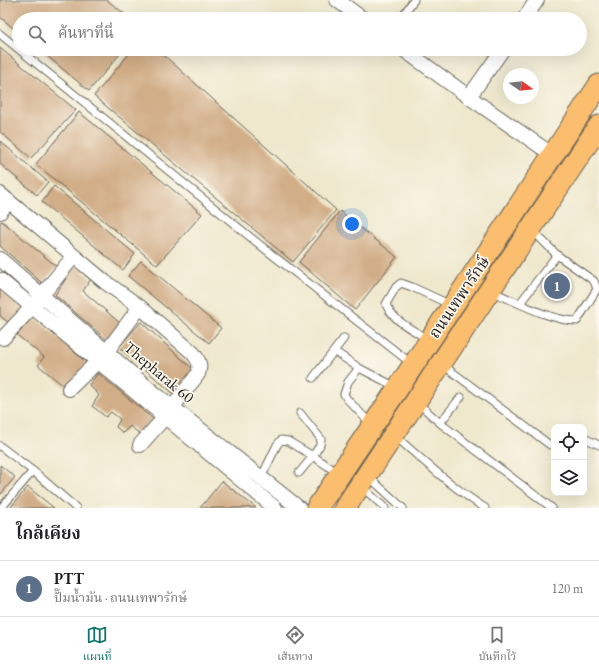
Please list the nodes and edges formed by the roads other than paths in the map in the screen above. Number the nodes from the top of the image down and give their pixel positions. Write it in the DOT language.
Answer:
graph roads {
  1 [pos="337,0"];
  2 [pos="414,0"];
  3 [pos="537,0"];
  4 [pos="353,12"];
  5 [pos="405,12"];
  6 [pos="529,12"];
  7 [pos="0,34"];
  8 [pos="12,44"];
  9 [pos="27,56"];
  10 [pos="413,56"];
  11 [pos="498,56"];
  12 [pos="599,85"];
  13 [pos="469,97"];
  14 [pos="599,126"];
  15 [pos="553,155"];
  16 [pos="5,197"];
  17 [pos="0,212"];
  18 [pos="531,229"];
  19 [pos="557,255"];
  20 [pos="74,256"];
  21 [pos="0,258"];
  22 [pos="0,280"];
  23 [pos="598,289"];
  24 [pos="489,290"];
  25 [pos="42,295"];
  26 [pos="520,304"];
  27 [pos="453,306"];
  28 [pos="32,307"];
  29 [pos="140,307"];
  30 [pos="3,338"];
  31 [pos="344,338"];
  32 [pos="430,340"];
  33 [pos="334,351"];
  34 [pos="103,356"];
  35 [pos="441,364"];
  36 [pos="413,366"];
  37 [pos="359,368"];
  38 [pos="313,378"];
  39 [pos="398,388"];
  40 [pos="69,389"];
  41 [pos="461,397"];
  42 [pos="416,401"];
  43 [pos="168,412"];
  44 [pos="300,413"];
  45 [pos="440,423"];
  46 [pos="373,426"];
  47 [pos="394,435"];
  48 [pos="210,436"];
  49 [pos="587,439"];
  50 [pos="140,445"];
  51 [pos="551,445"];
  52 [pos="599,445"];
  53 [pos="0,446"];
  54 [pos="200,447"];
  55 [pos="313,456"];
  56 [pos="33,471"];
  57 [pos="299,473"];
  58 [pos="340,474"];
  59 [pos="261,478"];
  60 [pos="364,480"];
  61 [pos="1,508"];
  62 [pos="76,508"];
  63 [pos="275,508"];
  64 [pos="299,508"];
  65 [pos="317,508"];
  66 [pos="345,508"];
  67 [pos="385,508"];
  68 [pos="403,508"];
  69 [pos="485,508"];
  70 [pos="552,508"];
  1 -- 4 [label="street"];
  2 -- 5 [label="lane"];
  3 -- 6 [label="street"];
  7 -- 8 [label="lane"];
  9 -- 36 [label="lane"];
  10 -- 13 [label="street"];
  11 -- 13 [label="street"];
  12 -- 15 [label="main road, ถนนเทพารักษ์"];
  13 -- 15 [label="street"];
  14 -- 18 [label="main road, ถนนเทพารักษ์"];
  15 -- 27 [label="main road, ถนนเทพารักษ์"];
  16 -- 17 [label="street"];
  16 -- 20 [label="street"];
  18 -- 19 [label="lane"];
  18 -- 24 [label="main road, ถนนเทพารักษ์"];
  19 -- 23 [label="lane"];
  19 -- 26 [label="lane"];
  20 -- 25 [label="street"];
  20 -- 29 [label="street"];
  21 -- 25 [label="street, Thepharak 60"];
  22 -- 28 [label="street, Thepharak 60"];
  23 -- 26 [label="lane"];
  24 -- 26 [label="lane"];
  24 -- 35 [label="main road, ถนนเทพารักษ์"];
  25 -- 28 [label="street"];
  25 -- 34 [label="street, Thepharak 60"];
  27 -- 32 [label="main road, ถนนเทพารักษ์"];
  27 -- 32 [label="lane"];
  28 -- 30 [label="street"];
  28 -- 34 [label="street, Thepharak 60"];
  29 -- 34 [label="street"];
  29 -- 43 [label="street"];
  31 -- 33 [label="lane"];
  32 -- 36 [label="main road, ถนนเทพารักษ์"];
  33 -- 37 [label="lane"];
  33 -- 38 [label="lane"];
  34 -- 40 [label="street"];
  34 -- 43 [label="street, Thepharak 60"];
  35 -- 42 [label="main road, ถนนเทพารักษ์"];
  35 -- 51 [label="lane"];
  36 -- 39 [label="main road, ถนนเทพารักษ์"];
  37 -- 39 [label="lane"];
  37 -- 46 [label="lane"];
  39 -- 46 [label="main road, ถนนเทพารักษ์"];
  41 -- 45 [label="lane"];
  42 -- 45 [label="lane"];
  42 -- 47 [label="main road, ถนนเทพารักษ์"];
  43 -- 48 [label="street, Thepharak 60"];
  43 -- 50 [label="street"];
  43 -- 54 [label="street, Thepharak 60"];
  44 -- 55 [label="lane"];
  45 -- 70 [label="lane"];
  46 -- 58 [label="main road, ถนนเทพารักษ์"];
  47 -- 60 [label="main road, ถนนเทพารักษ์"];
  47 -- 69 [label="lane"];
  48 -- 54 [label="street"];
  48 -- 59 [label="street, Thepharak 60"];
  49 -- 52 [label="lane"];
  53 -- 56 [label="lane"];
  54 -- 63 [label="street, Thepharak 60"];
  55 -- 57 [label="lane"];
  55 -- 58 [label="lane"];
  55 -- 59 [label="lane"];
  56 -- 61 [label="lane"];
  56 -- 62 [label="lane"];
  58 -- 65 [label="main road, ถนนเทพารักษ์"];
  59 -- 64 [label="street, Thepharak 60"];
  60 -- 66 [label="main road, ถนนเทพารักษ์"];
  60 -- 67 [label="lane"];
  60 -- 68 [label="lane"];
}
